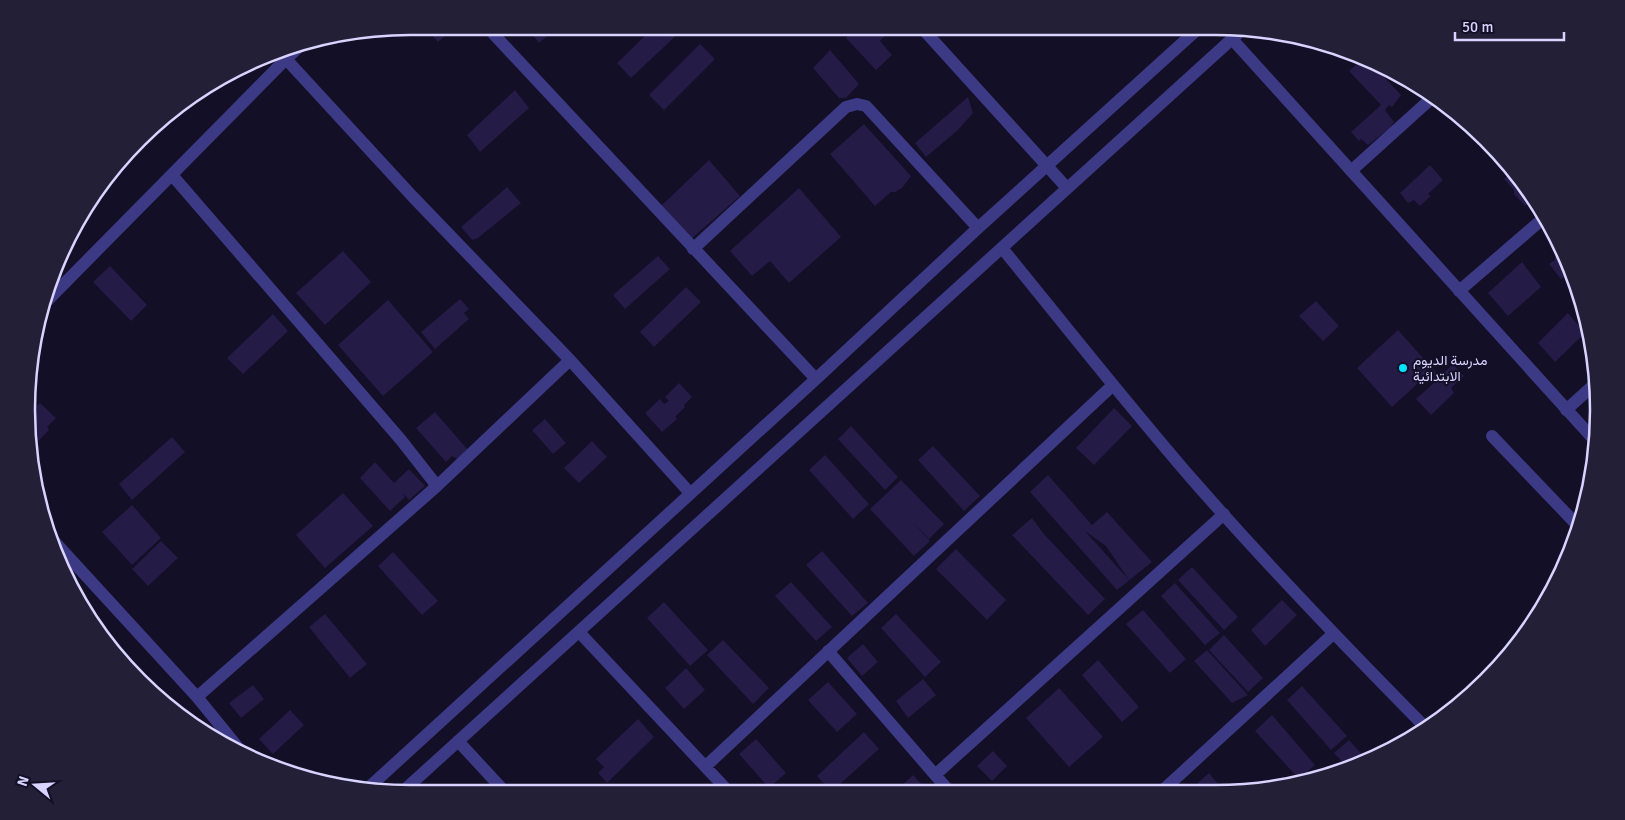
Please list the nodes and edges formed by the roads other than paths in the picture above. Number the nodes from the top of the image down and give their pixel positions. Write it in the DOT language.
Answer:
graph roads {
  1 [pos="494,35"];
  2 [pos="928,35"];
  3 [pos="1187,35"];
  4 [pos="1235,36"];
  5 [pos="1232,39"];
  6 [pos="291,54"];
  7 [pos="286,59"];
  8 [pos="1428,101"];
  9 [pos="1048,165"];
  10 [pos="1350,170"];
  11 [pos="172,175"];
  12 [pos="1067,188"];
  13 [pos="1539,222"];
  14 [pos="978,228"];
  15 [pos="1002,248"];
  16 [pos="693,249"];
  17 [pos="1459,291"];
  18 [pos="53,295"];
  19 [pos="570,360"];
  20 [pos="816,378"];
  21 [pos="1113,385"];
  22 [pos="1589,389"];
  23 [pos="1566,410"];
  24 [pos="1589,435"];
  25 [pos="1492,436"];
  26 [pos="437,486"];
  27 [pos="690,493"];
  28 [pos="1224,514"];
  29 [pos="1573,521"];
  30 [pos="63,552"];
  31 [pos="579,632"];
  32 [pos="1333,634"];
  33 [pos="828,652"];
  34 [pos="197,697"];
  35 [pos="1421,723"];
  36 [pos="232,740"];
  37 [pos="458,741"];
  38 [pos="706,766"];
  39 [pos="935,775"];
  40 [pos="374,783"];
  41 [pos="410,785"];
  42 [pos="499,785"];
  43 [pos="723,785"];
  44 [pos="944,785"];
  45 [pos="1169,785"];
  1 -- 16 [label="street"];
  2 -- 9 [label="street"];
  3 -- 9 [label="street"];
  4 -- 5 [label="street"];
  5 -- 10 [label="street"];
  5 -- 12 [label="street"];
  6 -- 7 [label="street"];
  7 -- 11 [label="street"];
  7 -- 19 [label="street"];
  8 -- 10 [label="street"];
  9 -- 12 [label="street"];
  9 -- 14 [label="street"];
  10 -- 17 [label="street"];
  11 -- 18 [label="street"];
  11 -- 26 [label="street"];
  12 -- 15 [label="street"];
  13 -- 17 [label="street"];
  14 -- 16 [label="street"];
  14 -- 20 [label="street"];
  15 -- 21 [label="street"];
  15 -- 31 [label="street"];
  16 -- 20 [label="street"];
  17 -- 23 [label="street"];
  19 -- 26 [label="street"];
  19 -- 27 [label="street"];
  20 -- 27 [label="street"];
  21 -- 28 [label="street"];
  21 -- 33 [label="street"];
  22 -- 23 [label="street"];
  23 -- 24 [label="street"];
  25 -- 29 [label="street"];
  26 -- 34 [label="street"];
  27 -- 40 [label="street"];
  28 -- 32 [label="street"];
  28 -- 39 [label="street"];
  30 -- 34 [label="street"];
  31 -- 37 [label="street"];
  31 -- 38 [label="street"];
  32 -- 35 [label="street"];
  32 -- 45 [label="street"];
  33 -- 38 [label="street"];
  33 -- 39 [label="street"];
  34 -- 36 [label="street"];
  37 -- 41 [label="street"];
  37 -- 42 [label="street"];
  38 -- 43 [label="street"];
  39 -- 44 [label="street"];
}
